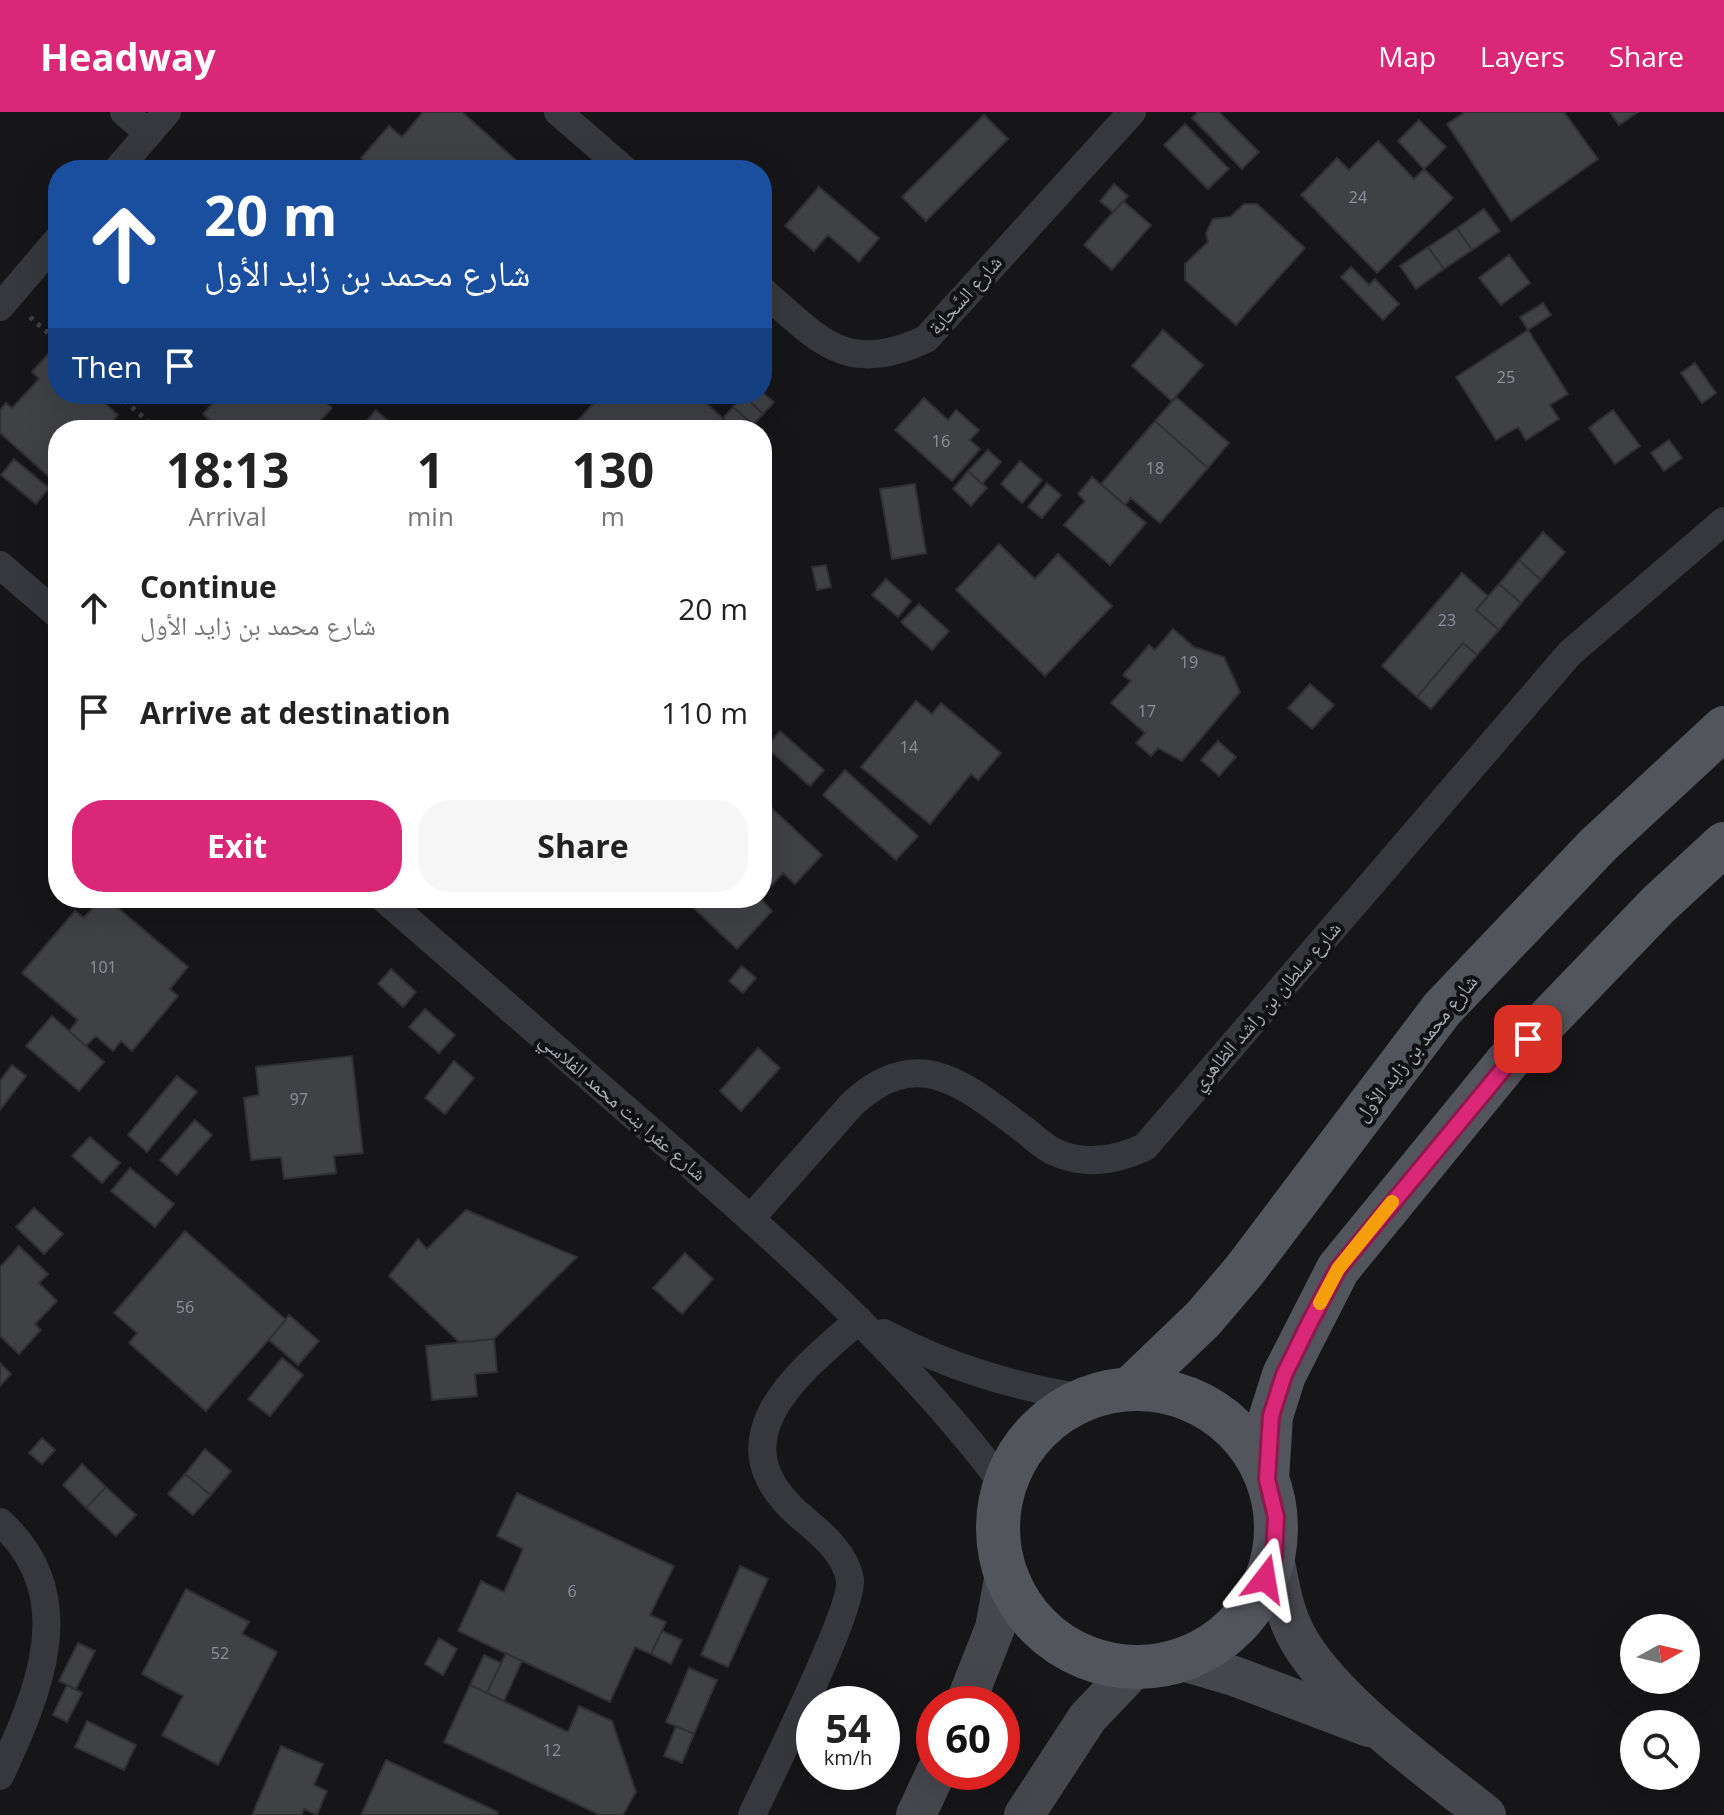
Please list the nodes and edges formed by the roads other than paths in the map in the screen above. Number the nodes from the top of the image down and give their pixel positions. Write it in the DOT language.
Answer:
graph roads {
  1 [pos="124,112"];
  2 [pos="167,112"];
  3 [pos="558,112"];
  4 [pos="1132,112"];
  5 [pos="148,133"];
  6 [pos="125,160"];
  7 [pos="613,160"];
  8 [pos="48,251"];
  9 [pos="772,299"];
  10 [pos="0,307"];
  11 [pos="1724,521"];
  12 [pos="0,565"];
  13 [pos="48,606"];
  14 [pos="1724,728"];
  15 [pos="1724,844"];
  16 [pos="394,908"];
  17 [pos="751,1218"];
  18 [pos="859,1320"];
  19 [pos="1131,1388"];
  20 [pos="1083,1398"];
  21 [pos="1267,1479"];
  22 [pos="1004,1485"];
  23 [pos="0,1522"];
  24 [pos="1274,1557"];
  25 [pos="1005,1574"];
  26 [pos="1183,1661"];
  27 [pos="1135,1668"];
  28 [pos="972,1686"];
  29 [pos="1384,1733"];
  30 [pos="0,1776"];
  31 [pos="928,1790"];
  32 [pos="752,1815"];
  33 [pos="916,1815"];
  34 [pos="1024,1815"];
  35 [pos="1486,1815"];
  1 -- 5 [label="street"];
  2 -- 5 [label="street"];
  3 -- 7 [label="street"];
  4 -- 9 [label="street, شارع السَّحابة"];
  5 -- 6 [label="street"];
  8 -- 10 [label="street"];
  11 -- 17 [label="street, شارع سلطان بن راشد الظاهري"];
  12 -- 13 [label="street"];
  14 -- 19 [label="main road, شارع محمد بن زايد الأول"];
  15 -- 21 [label="main road"];
  16 -- 17 [label="street, شارع عفرا بنت محمد الفلاسي"];
  17 -- 18 [label="street, شارع عفرا بنت محمد الفلاسي"];
  18 -- 20 [label="street, شارع عفرا بنت محمد الفلاسي"];
  18 -- 22 [label="street, شارع عفرا بنت محمد الفلاسي"];
  18 -- 32 [label="street"];
  19 -- 20 [label="main road"];
  19 -- 21 [label="main road"];
  20 -- 22 [label="main road"];
  21 -- 24 [label="main road"];
  22 -- 25 [label="main road"];
  23 -- 30 [label="street"];
  24 -- 26 [label="main road"];
  24 -- 29 [label="street"];
  25 -- 27 [label="main road"];
  25 -- 28 [label="street"];
  26 -- 27 [label="main road"];
  26 -- 29 [label="street"];
  27 -- 34 [label="street"];
  29 -- 35 [label="street"];
  31 -- 33 [label="street"];
}
